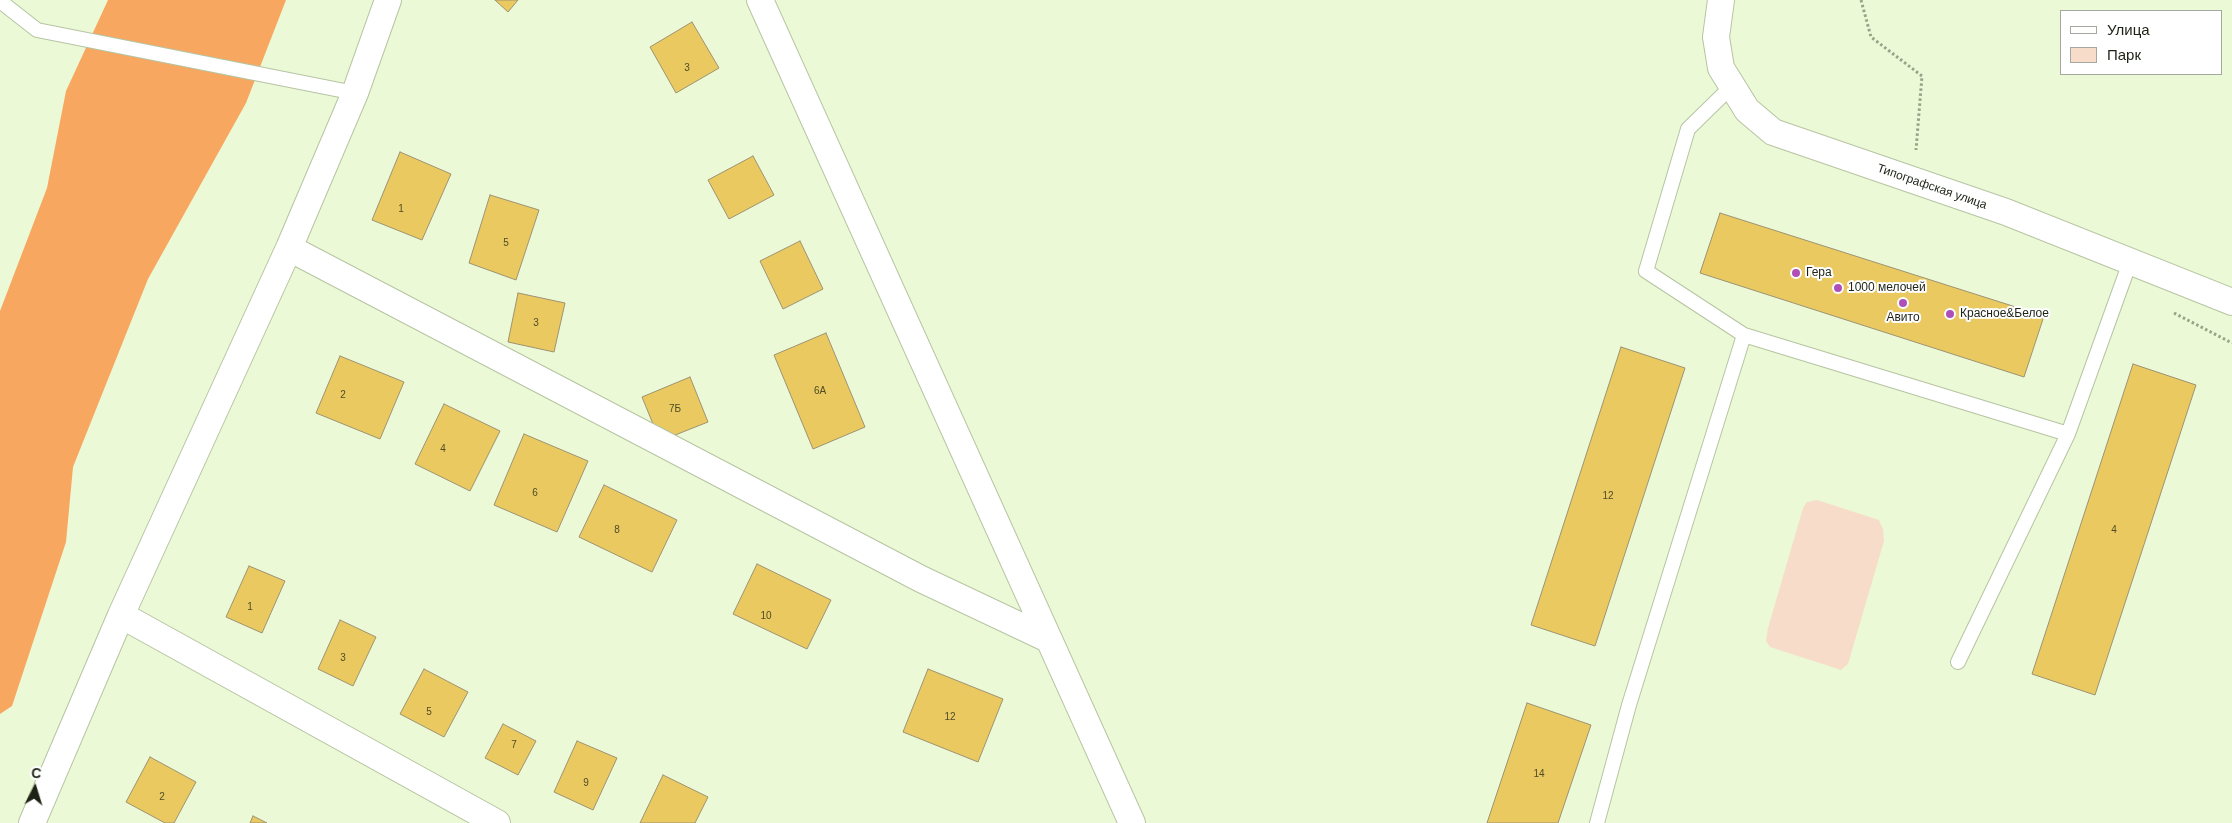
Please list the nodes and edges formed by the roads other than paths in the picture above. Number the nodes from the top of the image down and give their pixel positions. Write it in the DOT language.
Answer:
graph roads {
  1 [pos="388,0"];
  2 [pos="760,0"];
  3 [pos="1721,0"];
  4 [pos="2,5"];
  5 [pos="1731,87"];
  6 [pos="355,93"];
  7 [pos="289,248"];
  8 [pos="2130,262"];
  9 [pos="2232,302"];
  10 [pos="1744,335"];
  11 [pos="2068,434"];
  12 [pos="121,615"];
  13 [pos="1048,639"];
  14 [pos="1958,662"];
  15 [pos="32,823"];
  16 [pos="497,823"];
  17 [pos="1132,823"];
  18 [pos="1597,823"];
  1 -- 6 [label="street"];
  2 -- 13 [label="street"];
  3 -- 5 [label="street, Типографская улица"];
  4 -- 6 [label="lane"];
  5 -- 8 [label="street, Типографская улица"];
  5 -- 10 [label="lane"];
  6 -- 7 [label="street"];
  7 -- 12 [label="street"];
  7 -- 13 [label="street"];
  8 -- 9 [label="street, Типографская улица"];
  8 -- 11 [label="lane"];
  10 -- 11 [label="lane"];
  10 -- 18 [label="lane"];
  11 -- 14 [label="lane"];
  12 -- 15 [label="street"];
  12 -- 16 [label="street"];
  13 -- 17 [label="street"];
}
